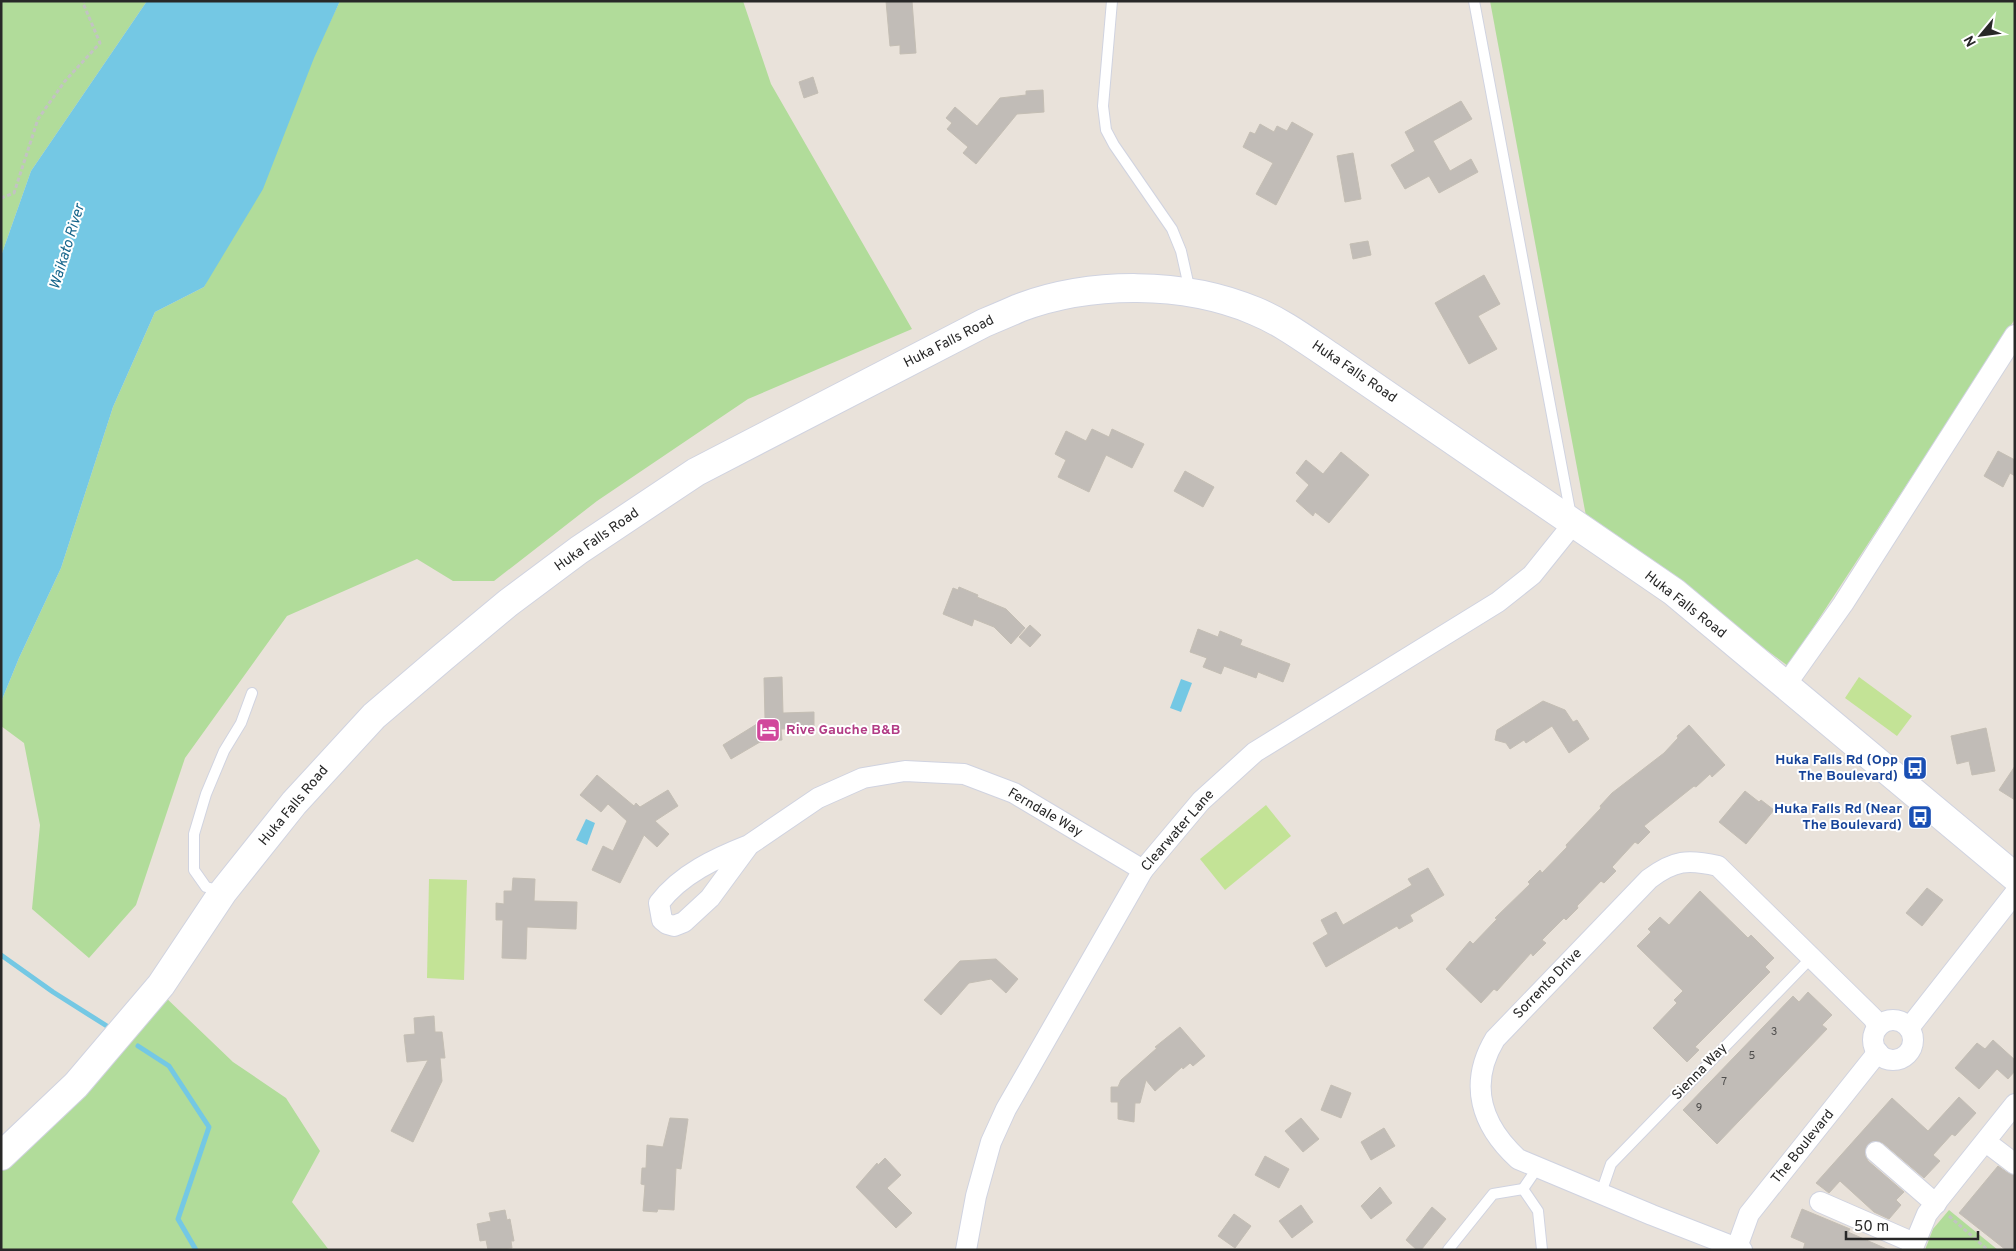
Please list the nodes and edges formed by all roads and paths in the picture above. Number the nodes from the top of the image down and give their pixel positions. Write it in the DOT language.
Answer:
graph roads {
  1 [pos="84,1"];
  2 [pos="1112,1"];
  3 [pos="1474,1"];
  4 [pos="1,198"];
  5 [pos="1190,292"];
  6 [pos="2015,335"];
  7 [pos="1572,524"];
  8 [pos="1785,686"];
  9 [pos="252,693"];
  10 [pos="749,845"];
  11 [pos="1143,870"];
  12 [pos="2015,877"];
  13 [pos="224,892"];
  14 [pos="2015,893"];
  15 [pos="1811,958"];
  16 [pos="1878,1027"];
  17 [pos="1909,1028"];
  18 [pos="1878,1052"];
  19 [pos="2015,1104"];
  20 [pos="1986,1142"];
  21 [pos="1876,1152"];
  22 [pos="1,1156"];
  23 [pos="2015,1164"];
  24 [pos="1538,1168"];
  25 [pos="1523,1189"];
  26 [pos="1601,1194"];
  27 [pos="1820,1202"];
  28 [pos="1936,1204"];
  29 [pos="1913,1246"];
  30 [pos="1738,1249"];
  31 [pos="966,1250"];
  32 [pos="1448,1250"];
  33 [pos="1542,1250"];
  34 [pos="1988,1250"];
  1 -- 4 [label="path"];
  2 -- 5 [label="lane"];
  3 -- 7 [label="lane"];
  5 -- 7 [label="street, Huka Falls Road"];
  5 -- 13 [label="street, Huka Falls Road"];
  6 -- 8 [label="street"];
  7 -- 8 [label="street, Huka Falls Road"];
  7 -- 11 [label="street, Clearwater Lane"];
  8 -- 12 [label="street, Huka Falls Road"];
  9 -- 13 [label="lane"];
  10 -- 10 [label="street, Ferndale Way"];
  10 -- 11 [label="street, Ferndale Way"];
  11 -- 31 [label="street, Clearwater Lane"];
  13 -- 22 [label="street, Huka Falls Road"];
  14 -- 17 [label="street"];
  15 -- 16 [label="street, Sorrento Drive"];
  15 -- 24 [label="street, Sorrento Drive"];
  15 -- 26 [label="lane, Sienna Way"];
  16 -- 17 [label="street"];
  16 -- 18 [label="street"];
  17 -- 18 [label="street"];
  18 -- 30 [label="street, The Boulevard"];
  19 -- 20 [label="street"];
  20 -- 23 [label="street"];
  20 -- 28 [label="street"];
  21 -- 28 [label="street"];
  24 -- 25 [label="lane"];
  24 -- 26 [label="street, Sorrento Drive"];
  25 -- 32 [label="lane"];
  25 -- 33 [label="lane"];
  26 -- 30 [label="street, Sorrento Drive"];
  27 -- 29 [label="street"];
  28 -- 29 [label="street"];
  28 -- 34 [label="path"];
}
